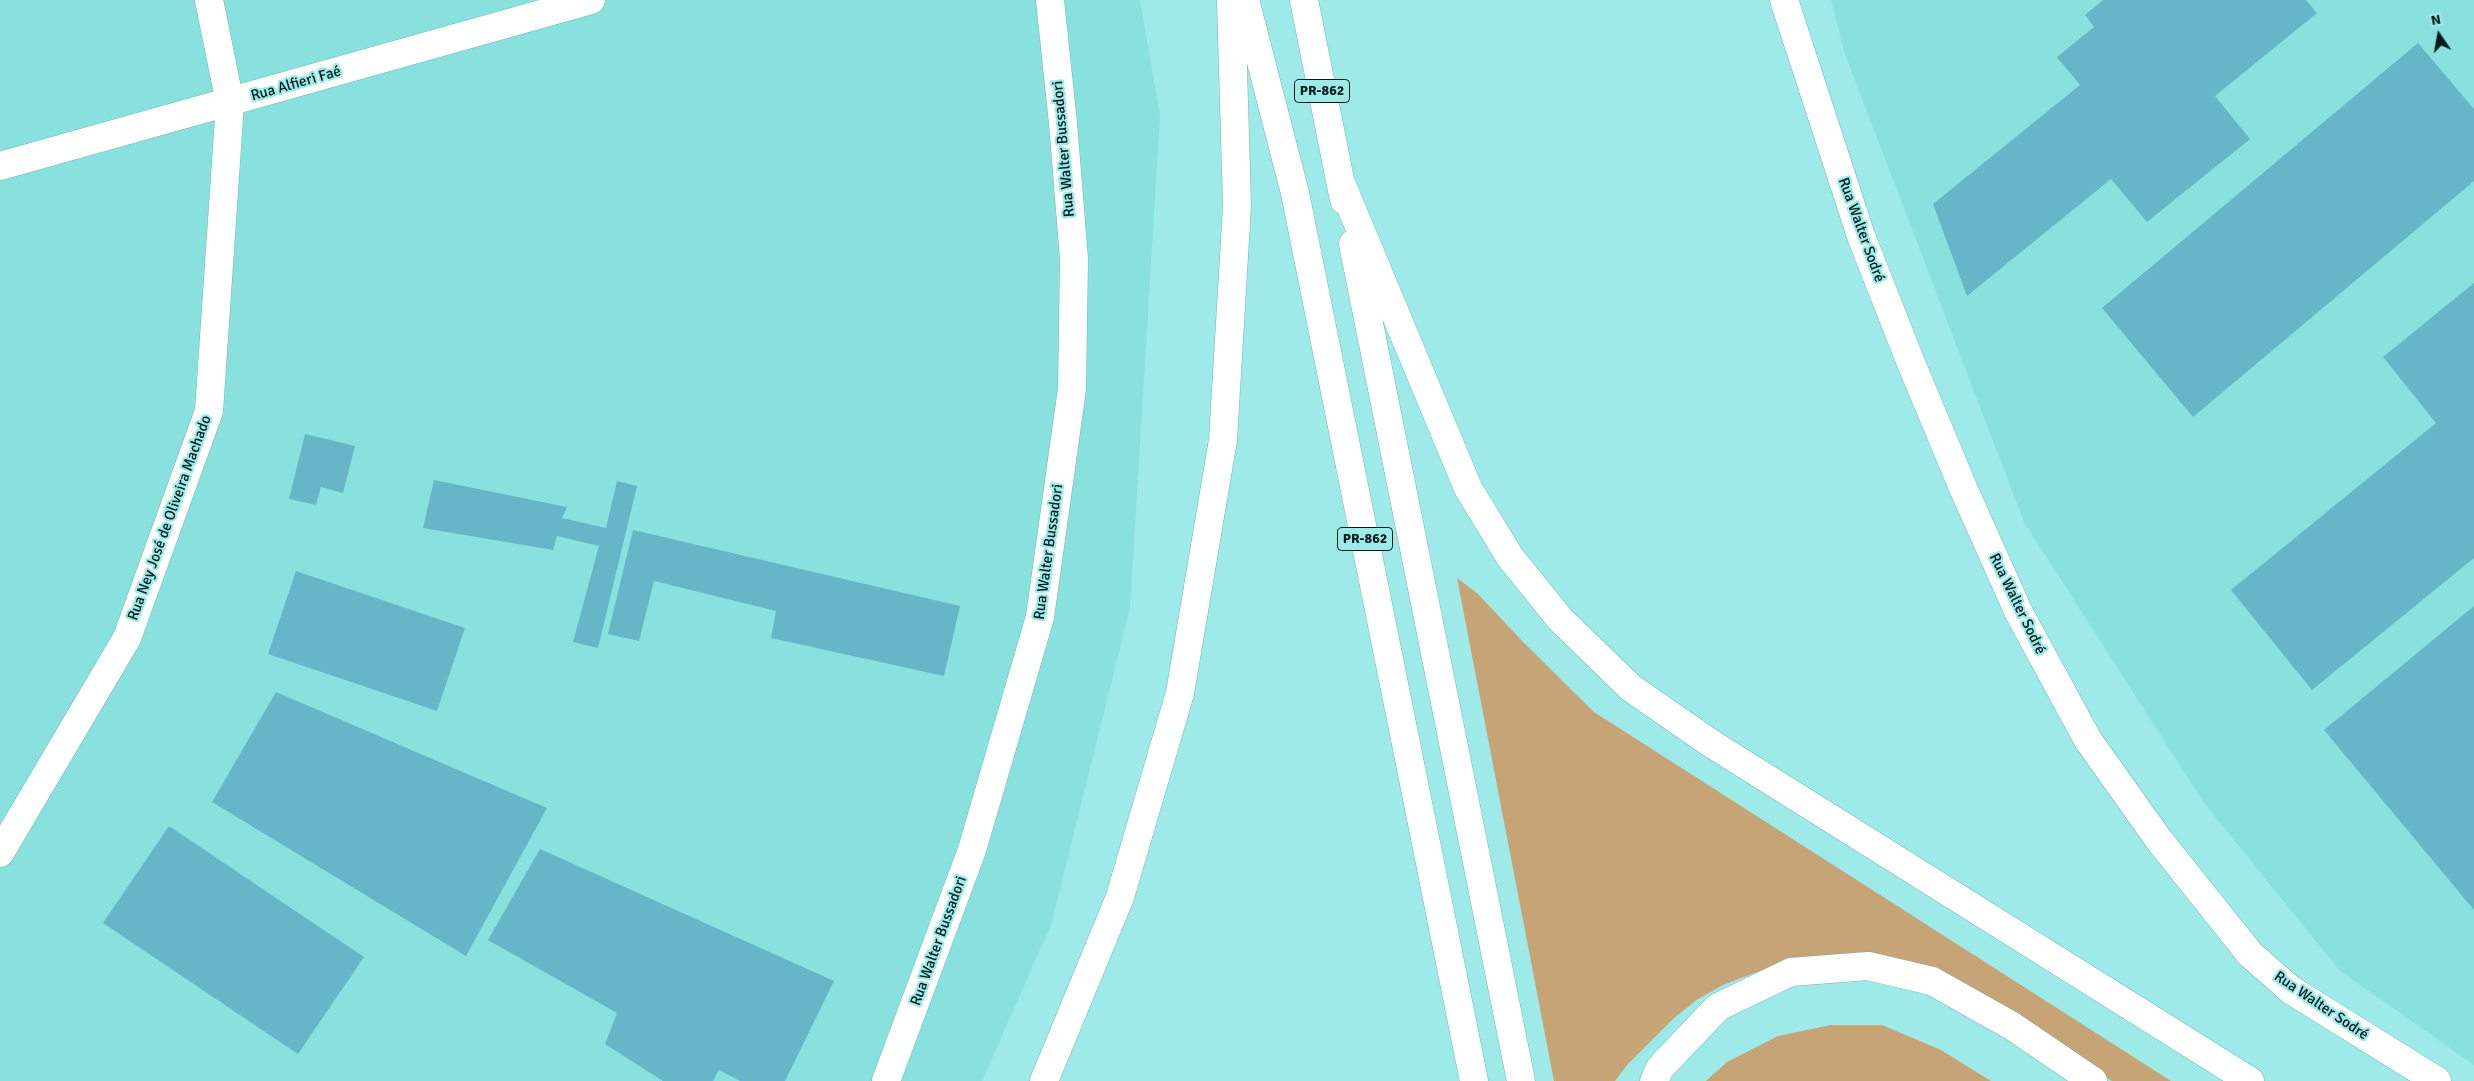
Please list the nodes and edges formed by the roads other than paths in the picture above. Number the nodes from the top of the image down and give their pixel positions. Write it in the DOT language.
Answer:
graph roads {
  1 [pos="209,0"];
  2 [pos="590,0"];
  3 [pos="1050,0"];
  4 [pos="1231,0"];
  5 [pos="1245,0"];
  6 [pos="1304,0"];
  7 [pos="1784,0"];
  8 [pos="230,103"];
  9 [pos="0,166"];
  10 [pos="1341,183"];
  11 [pos="0,853"];
  12 [pos="886,1081"];
  13 [pos="1044,1081"];
  14 [pos="1474,1081"];
  15 [pos="1521,1081"];
  16 [pos="1654,1081"];
  17 [pos="2093,1081"];
  18 [pos="2250,1081"];
  19 [pos="2437,1081"];
  1 -- 8 [label="main road, Rua Ney José de Oliveira Machado"];
  2 -- 8 [label="main road, Rua Alfieri Faé"];
  3 -- 12 [label="main road, Rua Walter Bussadori"];
  4 -- 13 [label="main road"];
  5 -- 14 [label="main road, PR-862"];
  6 -- 10 [label="main road, PR-862"];
  7 -- 19 [label="main road, Rua Walter Sodré"];
  8 -- 9 [label="main road, Rua Alfieri Faé"];
  8 -- 11 [label="main road, Rua Ney José de Oliveira Machado"];
  10 -- 15 [label="main road, PR-862"];
  10 -- 18 [label="main road"];
  16 -- 17 [label="main road"];
}
